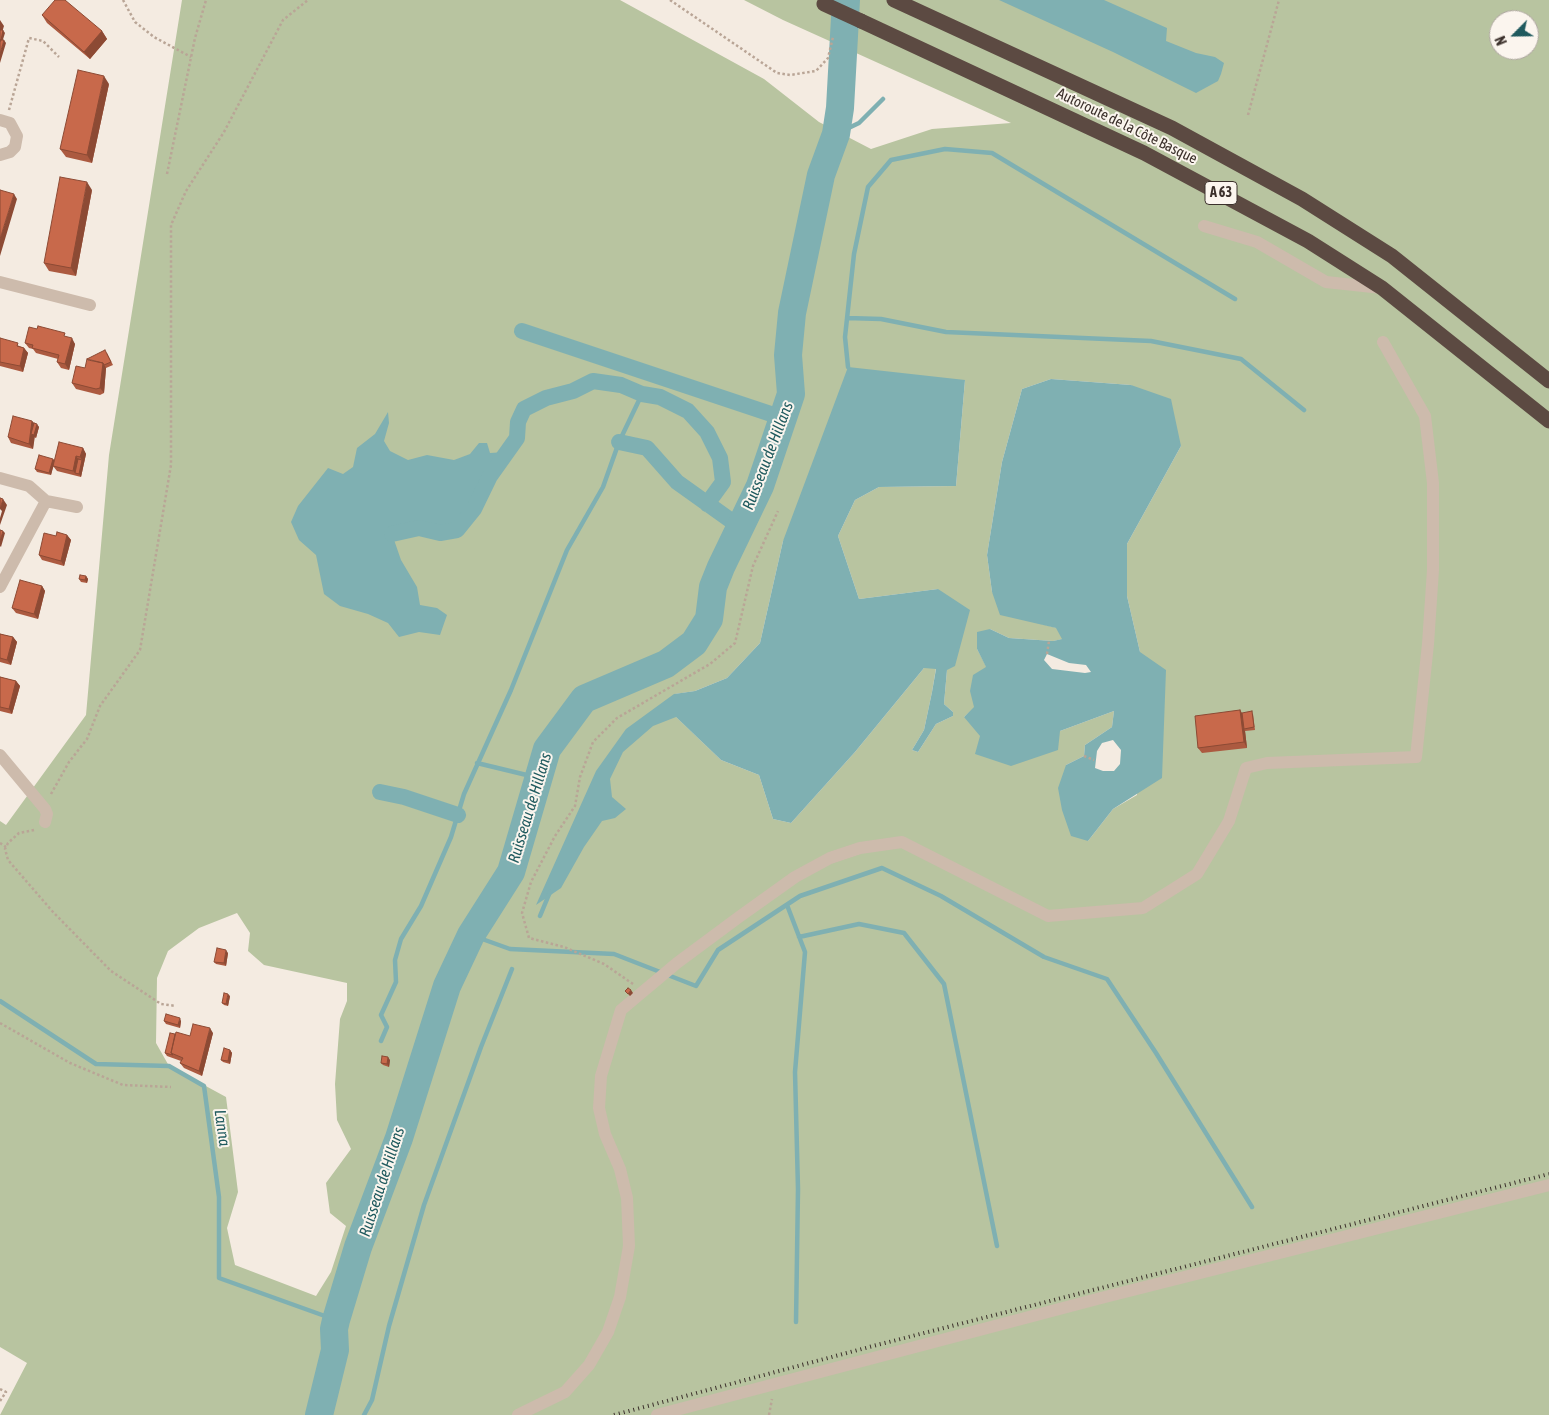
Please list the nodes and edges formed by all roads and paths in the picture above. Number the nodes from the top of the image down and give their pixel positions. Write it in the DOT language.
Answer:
graph roads {
  1 [pos="123,0"];
  2 [pos="206,0"];
  3 [pos="308,0"];
  4 [pos="670,0"];
  5 [pos="894,0"];
  6 [pos="1279,0"];
  7 [pos="820,2"];
  8 [pos="833,37"];
  9 [pos="191,57"];
  10 [pos="59,58"];
  11 [pos="1248,115"];
  12 [pos="3,120"];
  13 [pos="0,155"];
  14 [pos="167,174"];
  15 [pos="1204,226"];
  16 [pos="0,282"];
  17 [pos="1382,288"];
  18 [pos="90,305"];
  19 [pos="1384,342"];
  20 [pos="1549,381"];
  21 [pos="1549,421"];
  22 [pos="0,478"];
  23 [pos="46,501"];
  24 [pos="77,507"];
  25 [pos="778,511"];
  26 [pos="0,587"];
  27 [pos="1049,641"];
  28 [pos="1047,654"];
  29 [pos="0,755"];
  30 [pos="1084,756"];
  31 [pos="1094,760"];
  32 [pos="45,816"];
  33 [pos="0,843"];
  34 [pos="6,847"];
  35 [pos="642,994"];
  36 [pos="176,1006"];
  37 [pos="0,1023"];
  38 [pos="171,1087"];
  39 [pos="1549,1185"];
  40 [pos="0,1389"];
  41 [pos="0,1401"];
  42 [pos="518,1415"];
  43 [pos="657,1415"];
  1 -- 9 [label="path"];
  2 -- 9 [label="path"];
  3 -- 32 [label="path"];
  4 -- 8 [label="path"];
  5 -- 20 [label="highway, Autoroute de la Côte Basque / A 63"];
  6 -- 11 [label="path"];
  7 -- 17 [label="highway, Autoroute de la Côte Basque / A 63, bridge"];
  9 -- 14 [label="path"];
  10 -- 12 [label="path"];
  12 -- 13 [label="street"];
  15 -- 17 [label="street"];
  16 -- 18 [label="street"];
  17 -- 21 [label="highway, Autoroute de la Côte Basque / A 63"];
  19 -- 35 [label="street"];
  22 -- 23 [label="street"];
  23 -- 24 [label="street"];
  23 -- 26 [label="street"];
  25 -- 35 [label="path"];
  27 -- 28 [label="path"];
  29 -- 32 [label="street"];
  30 -- 31 [label="path"];
  32 -- 34 [label="path"];
  33 -- 34 [label="path"];
  34 -- 36 [label="path"];
  35 -- 42 [label="street"];
  37 -- 38 [label="path"];
  39 -- 43 [label="street"];
  40 -- 41 [label="path"];
}
